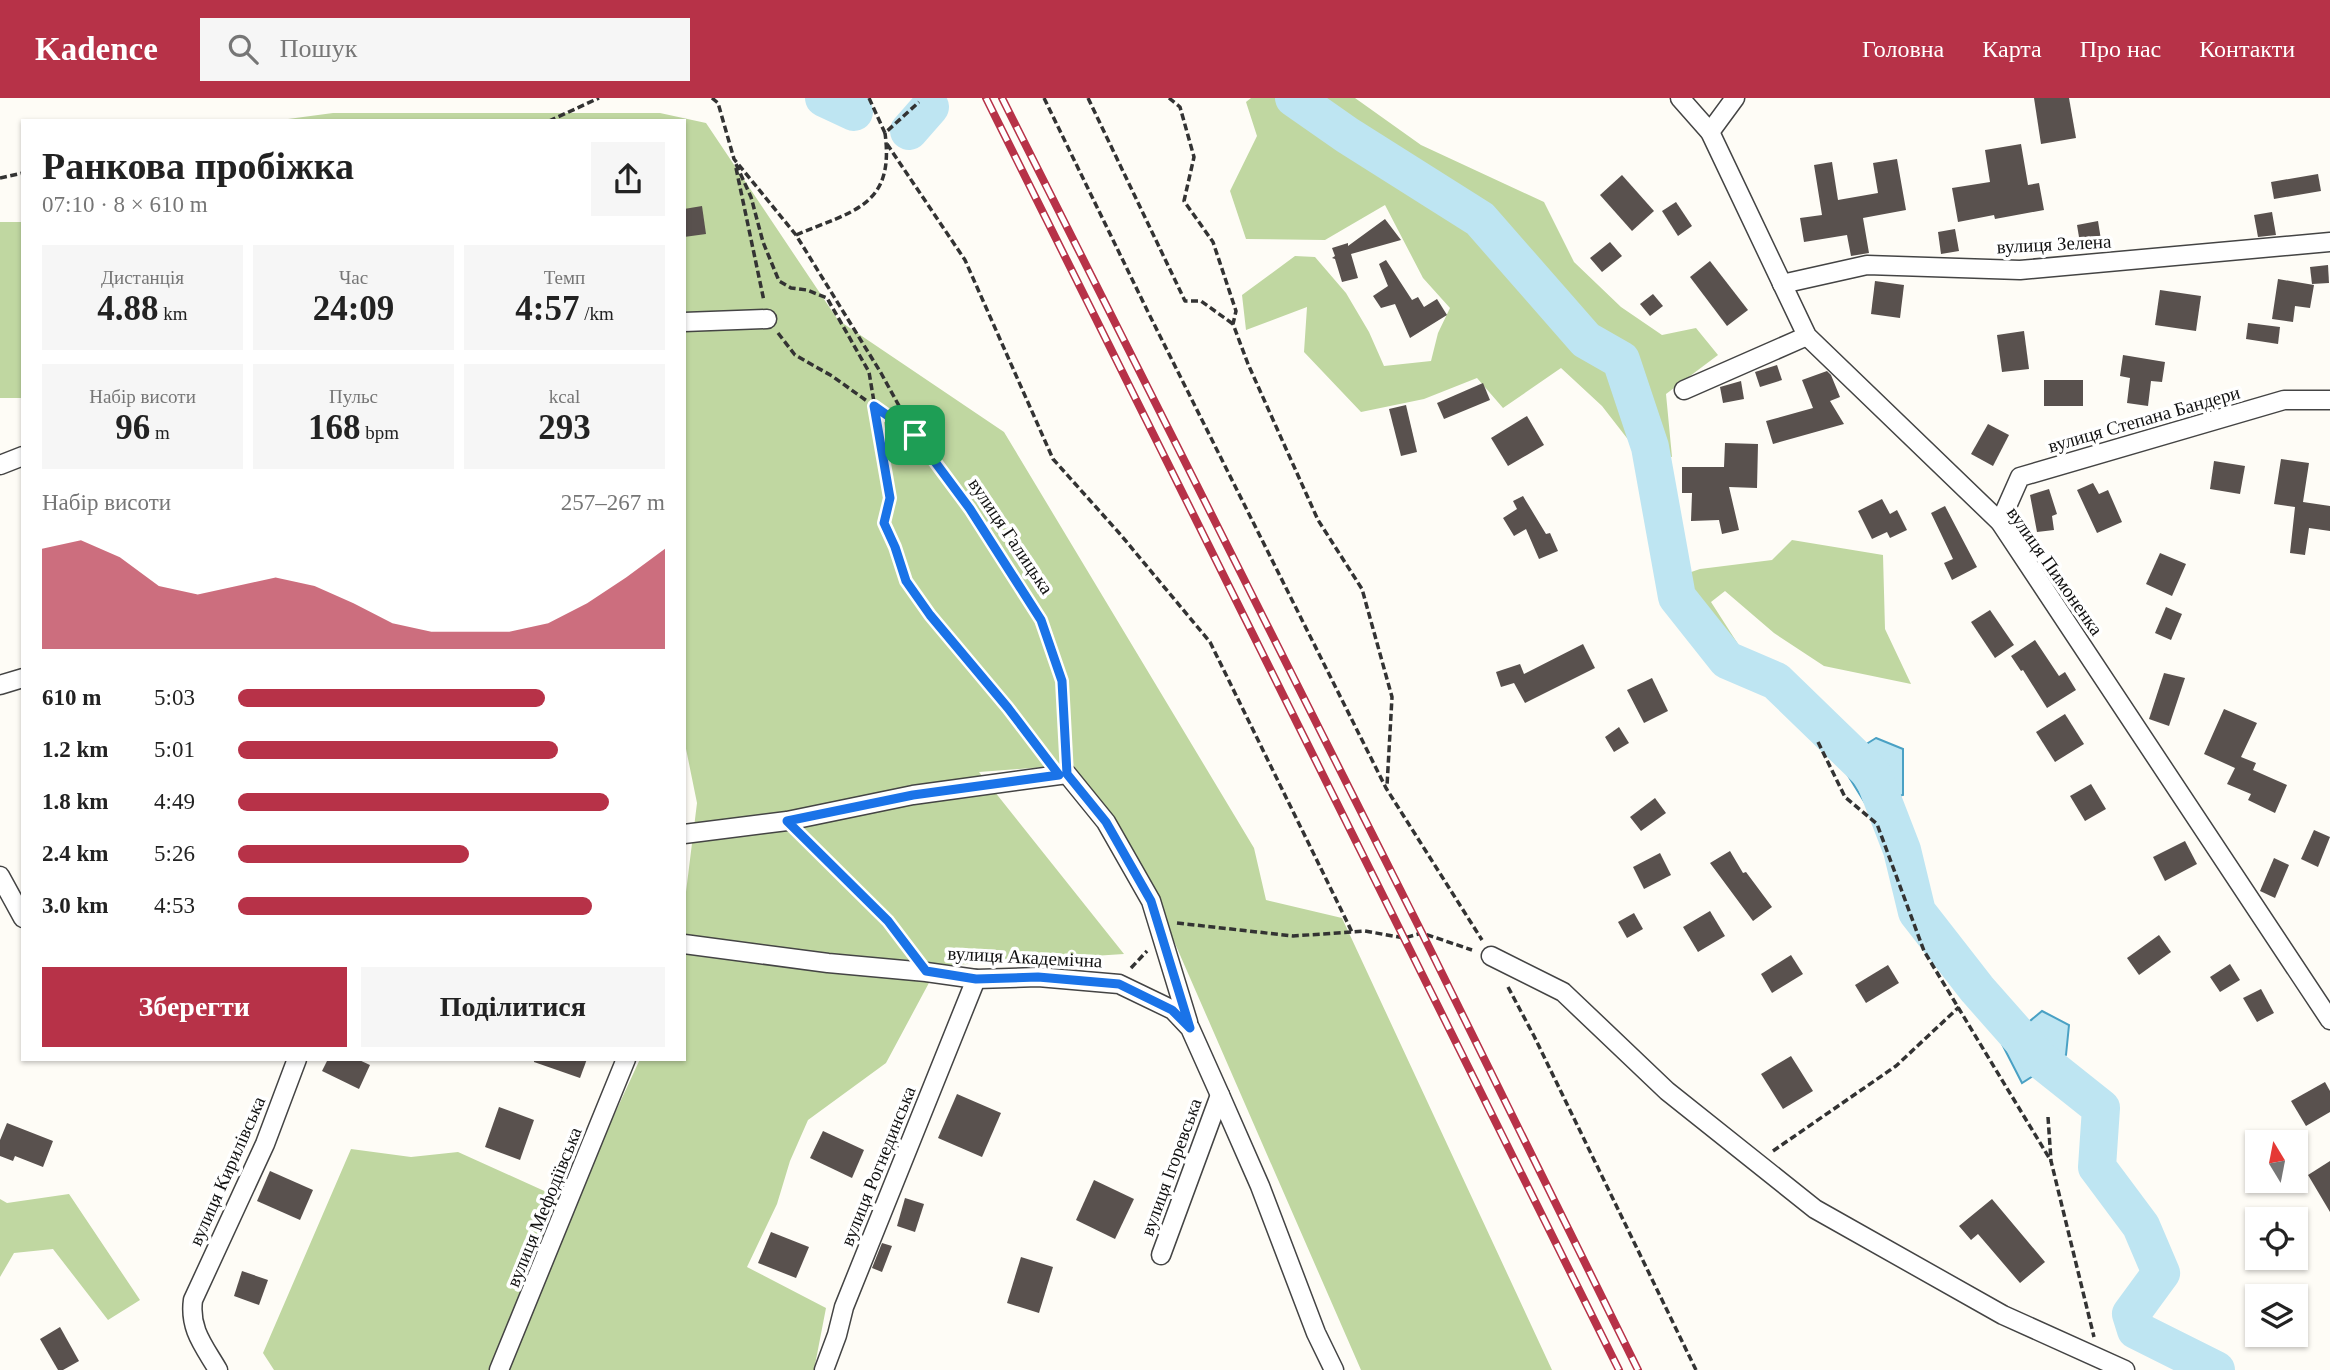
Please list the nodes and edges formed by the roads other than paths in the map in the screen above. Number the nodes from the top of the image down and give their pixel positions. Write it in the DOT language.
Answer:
graph roads {
  1 [pos="1680,98"];
  2 [pos="1735,98"];
  3 [pos="1710,132"];
  4 [pos="2330,242"];
  5 [pos="1782,284"];
  6 [pos="767,319"];
  7 [pos="686,322"];
  8 [pos="1807,336"];
  9 [pos="1684,390"];
  10 [pos="2330,400"];
  11 [pos="21,457"];
  12 [pos="0,465"];
  13 [pos="2000,522"];
  14 [pos="21,679"];
  15 [pos="0,685"];
  16 [pos="686,834"];
  17 [pos="0,876"];
  18 [pos="21,914"];
  19 [pos="686,944"];
  20 [pos="1491,956"];
  21 [pos="976,979"];
  22 [pos="2330,1020"];
  23 [pos="1190,1028"];
  24 [pos="297,1061"];
  25 [pos="625,1061"];
  26 [pos="1220,1095"];
  27 [pos="1161,1255"];
  28 [pos="218,1370"];
  29 [pos="499,1370"];
  30 [pos="824,1370"];
  31 [pos="1334,1370"];
  32 [pos="2125,1370"];
  1 -- 3 [label="street, вулиця Пимоненка"];
  2 -- 3 [label="street"];
  3 -- 5 [label="street, вулиця Пимоненка"];
  4 -- 5 [label="street, вулиця Зелена"];
  5 -- 8 [label="street, вулиця Пимоненка"];
  6 -- 7 [label="street"];
  8 -- 9 [label="street"];
  8 -- 13 [label="street, вулиця Пимоненка"];
  10 -- 13 [label="street, вулиця Степана Бандери"];
  11 -- 12 [label="street"];
  13 -- 22 [label="street, вулиця Пимоненка"];
  14 -- 15 [label="street"];
  16 -- 23 [label="street"];
  17 -- 18 [label="street"];
  19 -- 21 [label="street, вулиця Академічна"];
  20 -- 32 [label="street"];
  21 -- 23 [label="street, вулиця Академічна"];
  21 -- 30 [label="street, вулиця Рогнединська"];
  23 -- 26 [label="street, вулиця Академічна"];
  24 -- 28 [label="street, вулиця Кирилівська"];
  25 -- 29 [label="street, вулиця Мефодіївська"];
  26 -- 27 [label="street, вулиця Ігоревська"];
  26 -- 31 [label="street, вулиця Академічна"];
}
